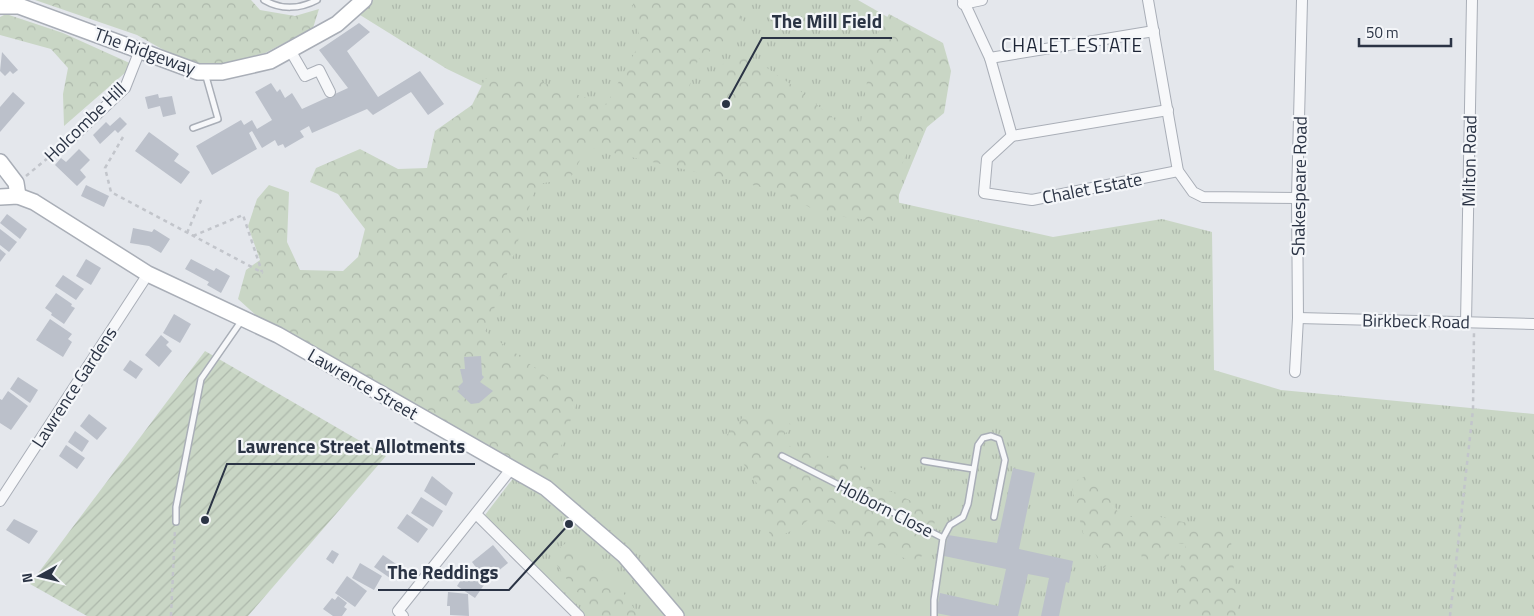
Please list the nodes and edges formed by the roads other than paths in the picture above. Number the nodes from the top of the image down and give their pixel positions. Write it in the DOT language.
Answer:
graph roads {
  1 [pos="264,0"];
  2 [pos="317,0"];
  3 [pos="364,0"];
  4 [pos="982,0"];
  5 [pos="1148,0"];
  6 [pos="1302,0"];
  7 [pos="1472,0"];
  8 [pos="963,2"];
  9 [pos="0,6"];
  10 [pos="1154,31"];
  11 [pos="140,50"];
  12 [pos="290,50"];
  13 [pos="990,58"];
  14 [pos="205,72"];
  15 [pos="330,92"];
  16 [pos="1168,110"];
  17 [pos="193,128"];
  18 [pos="1012,136"];
  19 [pos="73,137"];
  20 [pos="0,162"];
  21 [pos="1178,171"];
  22 [pos="17,189"];
  23 [pos="0,197"];
  24 [pos="1298,198"];
  25 [pos="148,274"];
  26 [pos="1298,318"];
  27 [pos="243,320"];
  28 [pos="1470,323"];
  29 [pos="1534,324"];
  30 [pos="1295,372"];
  31 [pos="782,456"];
  32 [pos="924,460"];
  33 [pos="511,469"];
  34 [pos="973,469"];
  35 [pos="0,501"];
  36 [pos="476,514"];
  37 [pos="994,517"];
  38 [pos="176,522"];
  39 [pos="943,538"];
  40 [pos="398,614"];
  41 [pos="580,616"];
  42 [pos="676,616"];
  43 [pos="934,616"];
  1 -- 2 [label="lane"];
  3 -- 12 [label="street, The Ridgeway"];
  4 -- 8 [label="street"];
  5 -- 10 [label="street"];
  6 -- 24 [label="street, Shakespeare Road"];
  7 -- 28 [label="street, Milton Road"];
  8 -- 13 [label="street"];
  9 -- 11 [label="street, The Ridgeway"];
  10 -- 13 [label="street"];
  10 -- 16 [label="street"];
  11 -- 14 [label="street, The Ridgeway"];
  11 -- 19 [label="street, Holcombe Hill"];
  12 -- 14 [label="street, The Ridgeway"];
  12 -- 15 [label="street"];
  13 -- 18 [label="street"];
  14 -- 17 [label="lane"];
  16 -- 18 [label="street"];
  16 -- 21 [label="street"];
  18 -- 21 [label="street, Chalet Estate"];
  20 -- 22 [label="street, Lawrence Street"];
  21 -- 24 [label="street"];
  22 -- 23 [label="street, Lawrence Street"];
  22 -- 25 [label="street, Lawrence Street"];
  24 -- 26 [label="street, Shakespeare Road"];
  25 -- 27 [label="street, Lawrence Street"];
  25 -- 35 [label="street, Lawrence Gardens"];
  26 -- 28 [label="street, Birkbeck Road"];
  26 -- 30 [label="street, Shakespeare Road"];
  27 -- 33 [label="street, Lawrence Street"];
  27 -- 38 [label="lane"];
  28 -- 29 [label="street, Birkbeck Road"];
  31 -- 39 [label="lane, Holborn Close"];
  32 -- 34 [label="lane"];
  33 -- 36 [label="street"];
  33 -- 42 [label="street, Lawrence Street"];
  34 -- 37 [label="lane"];
  34 -- 39 [label="lane"];
  36 -- 40 [label="street"];
  36 -- 41 [label="street"];
  39 -- 43 [label="lane, Holborn Close"];
}
